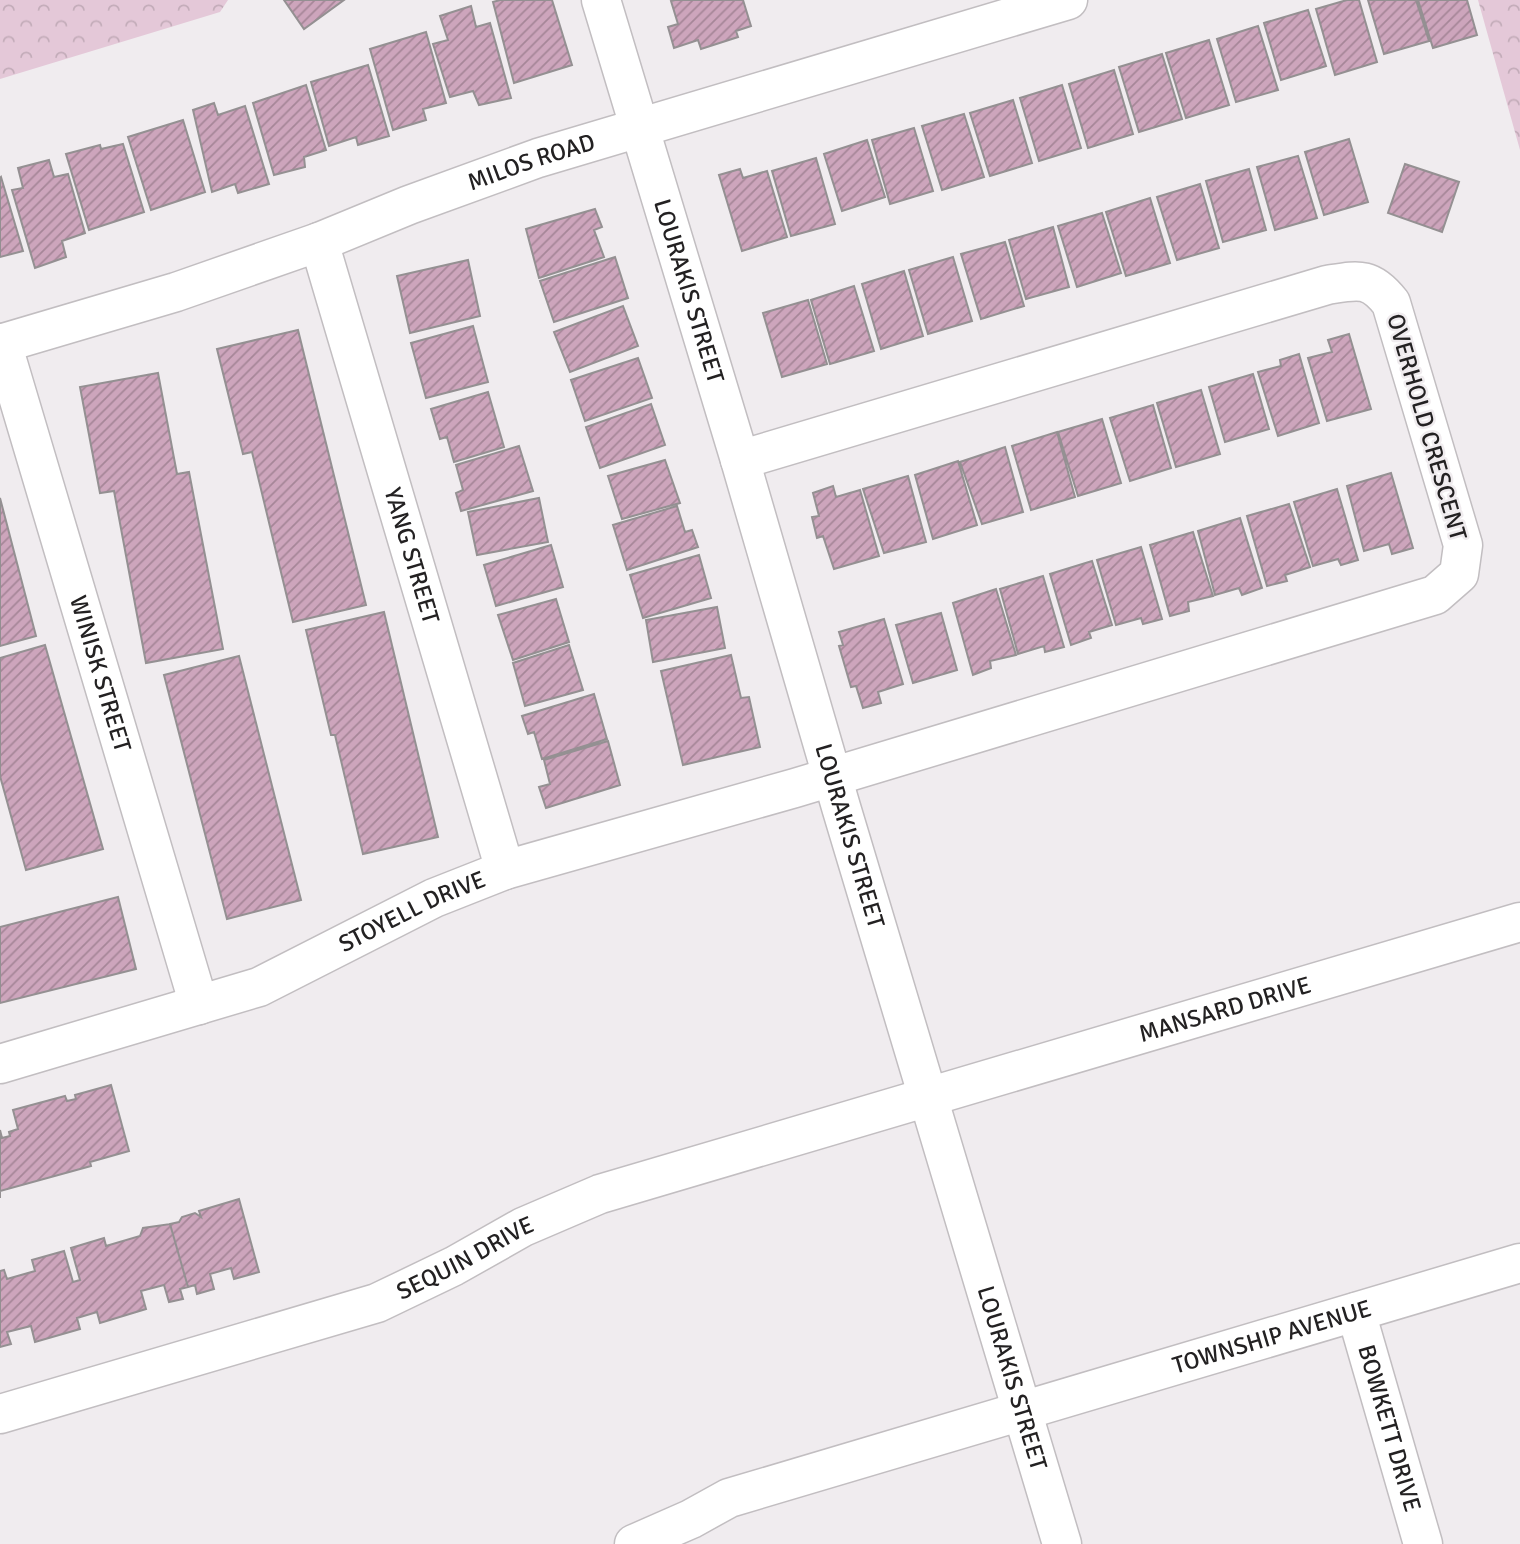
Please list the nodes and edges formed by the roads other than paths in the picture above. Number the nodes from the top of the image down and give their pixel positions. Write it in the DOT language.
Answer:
graph roads {
  1 [pos="601,0"];
  2 [pos="1068,0"];
  3 [pos="982,12"];
  4 [pos="640,127"];
  5 [pos="319,242"];
  6 [pos="1,344"];
  7 [pos="740,460"];
  8 [pos="832,775"];
  9 [pos="505,870"];
  10 [pos="1520,922"];
  11 [pos="199,1005"];
  12 [pos="0,1065"];
  13 [pos="929,1097"];
  14 [pos="1520,1263"];
  15 [pos="1356,1312"];
  16 [pos="1023,1411"];
  17 [pos="0,1414"];
  18 [pos="695,1531"];
  19 [pos="634,1544"];
  20 [pos="1062,1544"];
  21 [pos="1423,1544"];
  1 -- 4 [label="street, LOURAKIS STREET"];
  2 -- 3 [label="street, MILOS ROAD"];
  3 -- 4 [label="street, MILOS ROAD"];
  4 -- 5 [label="street, MILOS ROAD"];
  4 -- 7 [label="street, LOURAKIS STREET"];
  5 -- 6 [label="street, MILOS ROAD"];
  5 -- 9 [label="street, YANG STREET"];
  6 -- 11 [label="street, WINISK STREET"];
  7 -- 8 [label="street, LOURAKIS STREET"];
  7 -- 8 [label="street, OVERHOLD CRESCENT"];
  8 -- 9 [label="street, STOYELL DRIVE"];
  8 -- 13 [label="street, LOURAKIS STREET"];
  9 -- 11 [label="street, STOYELL DRIVE"];
  10 -- 13 [label="street, MANSARD DRIVE"];
  11 -- 12 [label="street, STOYELL DRIVE"];
  13 -- 16 [label="street, LOURAKIS STREET"];
  13 -- 17 [label="street, SEQUIN DRIVE"];
  14 -- 15 [label="street, TOWNSHIP AVENUE"];
  15 -- 16 [label="street, TOWNSHIP AVENUE"];
  15 -- 21 [label="street, BOWKETT DRIVE"];
  16 -- 18 [label="street"];
  16 -- 20 [label="street, LOURAKIS STREET"];
  18 -- 19 [label="street"];
}
